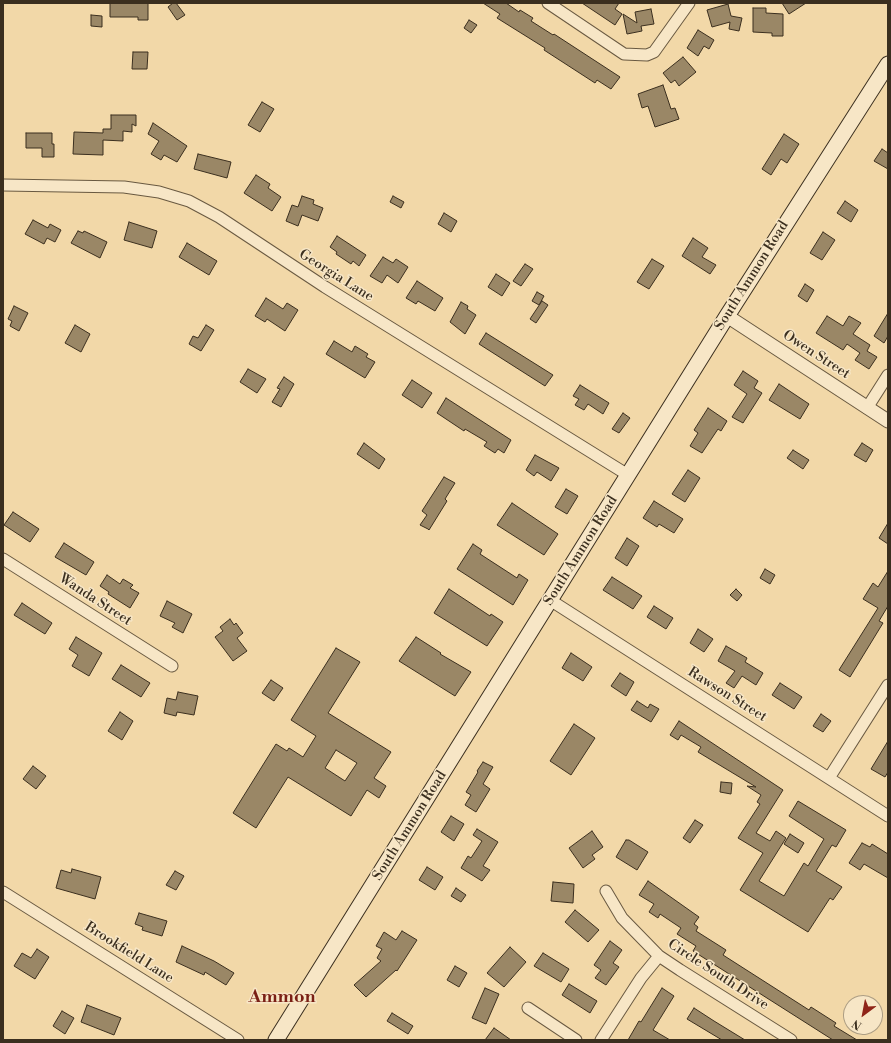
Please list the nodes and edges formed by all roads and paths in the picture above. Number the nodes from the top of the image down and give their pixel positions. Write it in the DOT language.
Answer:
graph roads {
  1 [pos="548,3"];
  2 [pos="689,3"];
  3 [pos="888,64"];
  4 [pos="3,186"];
  5 [pos="727,316"];
  6 [pos="888,375"];
  7 [pos="867,408"];
  8 [pos="888,421"];
  9 [pos="628,474"];
  10 [pos="3,559"];
  11 [pos="550,600"];
  12 [pos="172,666"];
  13 [pos="888,685"];
  14 [pos="829,778"];
  15 [pos="888,816"];
  16 [pos="606,891"];
  17 [pos="3,892"];
  18 [pos="659,956"];
  19 [pos="528,1008"];
  20 [pos="238,1040"];
  21 [pos="276,1040"];
  22 [pos="576,1040"];
  23 [pos="601,1040"];
  24 [pos="791,1040"];
  1 -- 2 [label="street"];
  3 -- 5 [label="main road, South Ammon Road"];
  4 -- 9 [label="street, Georgia Lane"];
  5 -- 7 [label="street, Owen Street"];
  5 -- 9 [label="main road, South Ammon Road"];
  6 -- 7 [label="street"];
  7 -- 8 [label="street, Owen Street"];
  9 -- 11 [label="main road, South Ammon Road"];
  10 -- 12 [label="street, Wanda Street"];
  11 -- 14 [label="street, Rawson Street"];
  11 -- 21 [label="main road, South Ammon Road"];
  13 -- 14 [label="street"];
  14 -- 15 [label="street, Rawson Street"];
  16 -- 18 [label="street, Circle South Drive"];
  17 -- 20 [label="street, Brookfield Lane"];
  18 -- 23 [label="street"];
  18 -- 24 [label="street, Circle South Drive"];
  19 -- 22 [label="street"];
}
